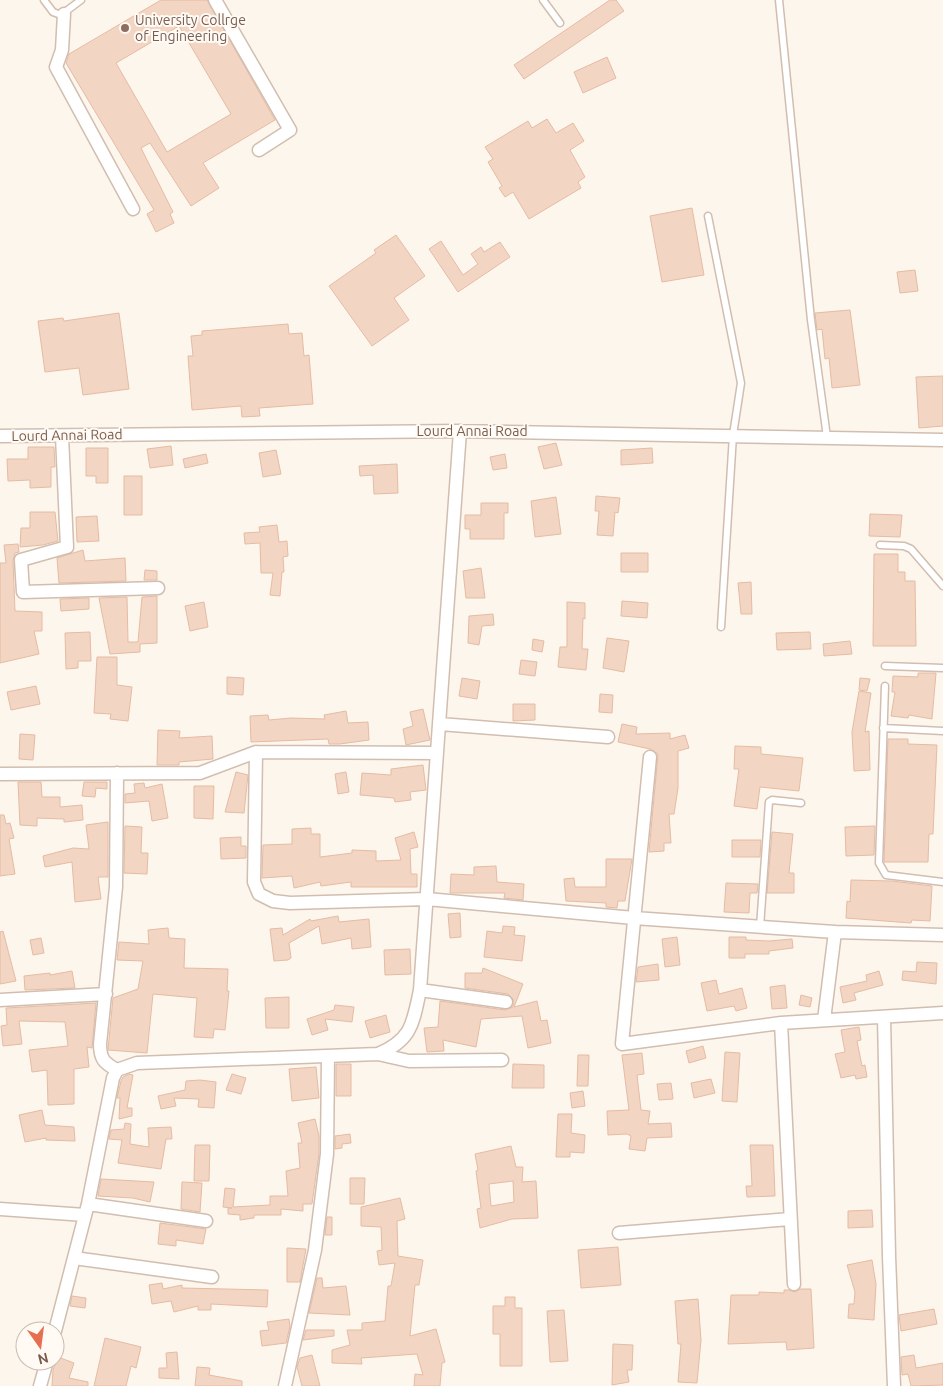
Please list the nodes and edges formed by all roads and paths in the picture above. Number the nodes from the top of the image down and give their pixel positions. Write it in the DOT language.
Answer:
graph roads {
  1 [pos="44,0"];
  2 [pos="81,0"];
  3 [pos="215,0"];
  4 [pos="543,0"];
  5 [pos="779,0"];
  6 [pos="64,14"];
  7 [pos="560,23"];
  8 [pos="259,150"];
  9 [pos="133,209"];
  10 [pos="708,216"];
  11 [pos="460,430"];
  12 [pos="733,435"];
  13 [pos="0,436"];
  14 [pos="62,436"];
  15 [pos="828,437"];
  16 [pos="943,440"];
  17 [pos="880,545"];
  18 [pos="943,586"];
  19 [pos="158,588"];
  20 [pos="721,627"];
  21 [pos="885,666"];
  22 [pos="943,668"];
  23 [pos="885,686"];
  24 [pos="440,724"];
  25 [pos="883,728"];
  26 [pos="943,731"];
  27 [pos="608,737"];
  28 [pos="256,752"];
  29 [pos="438,753"];
  30 [pos="650,757"];
  31 [pos="117,773"];
  32 [pos="0,774"];
  33 [pos="801,803"];
  34 [pos="943,882"];
  35 [pos="427,899"];
  36 [pos="634,918"];
  37 [pos="760,927"];
  38 [pos="835,932"];
  39 [pos="943,935"];
  40 [pos="420,990"];
  41 [pos="106,994"];
  42 [pos="0,1000"];
  43 [pos="506,1002"];
  44 [pos="943,1013"];
  45 [pos="884,1017"];
  46 [pos="824,1020"];
  47 [pos="781,1022"];
  48 [pos="378,1054"];
  49 [pos="328,1057"];
  50 [pos="502,1060"];
  51 [pos="117,1070"];
  52 [pos="0,1209"];
  53 [pos="87,1209"];
  54 [pos="790,1219"];
  55 [pos="206,1221"];
  56 [pos="619,1234"];
  57 [pos="74,1258"];
  58 [pos="212,1277"];
  59 [pos="794,1284"];
  60 [pos="58,1321"];
  61 [pos="44,1371"];
  62 [pos="40,1386"];
  63 [pos="285,1386"];
  64 [pos="894,1386"];
  1 -- 6 [label="lane"];
  2 -- 6 [label="lane"];
  3 -- 8 [label="street"];
  4 -- 7 [label="lane"];
  5 -- 15 [label="lane"];
  6 -- 9 [label="street"];
  10 -- 12 [label="lane"];
  11 -- 12 [label="street, Lourd Annai Road"];
  11 -- 14 [label="street, Lourd Annai Road"];
  11 -- 24 [label="street"];
  12 -- 15 [label="street, Lourd Annai Road"];
  12 -- 20 [label="lane"];
  13 -- 14 [label="street, Lourd Annai Road"];
  14 -- 19 [label="street"];
  15 -- 16 [label="street, Lourd Annai Road"];
  17 -- 18 [label="lane"];
  21 -- 22 [label="lane"];
  23 -- 25 [label="lane"];
  24 -- 27 [label="street"];
  24 -- 29 [label="street"];
  25 -- 26 [label="lane"];
  25 -- 34 [label="lane"];
  28 -- 29 [label="street"];
  28 -- 31 [label="street"];
  28 -- 35 [label="street"];
  29 -- 35 [label="street"];
  30 -- 36 [label="street"];
  31 -- 32 [label="street"];
  31 -- 41 [label="street"];
  33 -- 37 [label="lane"];
  35 -- 36 [label="street"];
  35 -- 40 [label="street"];
  36 -- 37 [label="street"];
  36 -- 47 [label="street"];
  37 -- 38 [label="street"];
  38 -- 39 [label="street"];
  38 -- 46 [label="street"];
  40 -- 43 [label="street"];
  40 -- 48 [label="street"];
  41 -- 42 [label="street"];
  41 -- 51 [label="street"];
  44 -- 45 [label="street"];
  45 -- 46 [label="street"];
  45 -- 64 [label="street"];
  46 -- 47 [label="street"];
  47 -- 54 [label="street"];
  48 -- 49 [label="street"];
  48 -- 50 [label="street"];
  49 -- 51 [label="street"];
  49 -- 63 [label="street"];
  51 -- 53 [label="street"];
  52 -- 53 [label="street"];
  53 -- 55 [label="street"];
  53 -- 57 [label="street"];
  54 -- 56 [label="street"];
  54 -- 59 [label="street"];
  57 -- 58 [label="street"];
  57 -- 60 [label="street"];
  61 -- 62 [label="street"];
}
